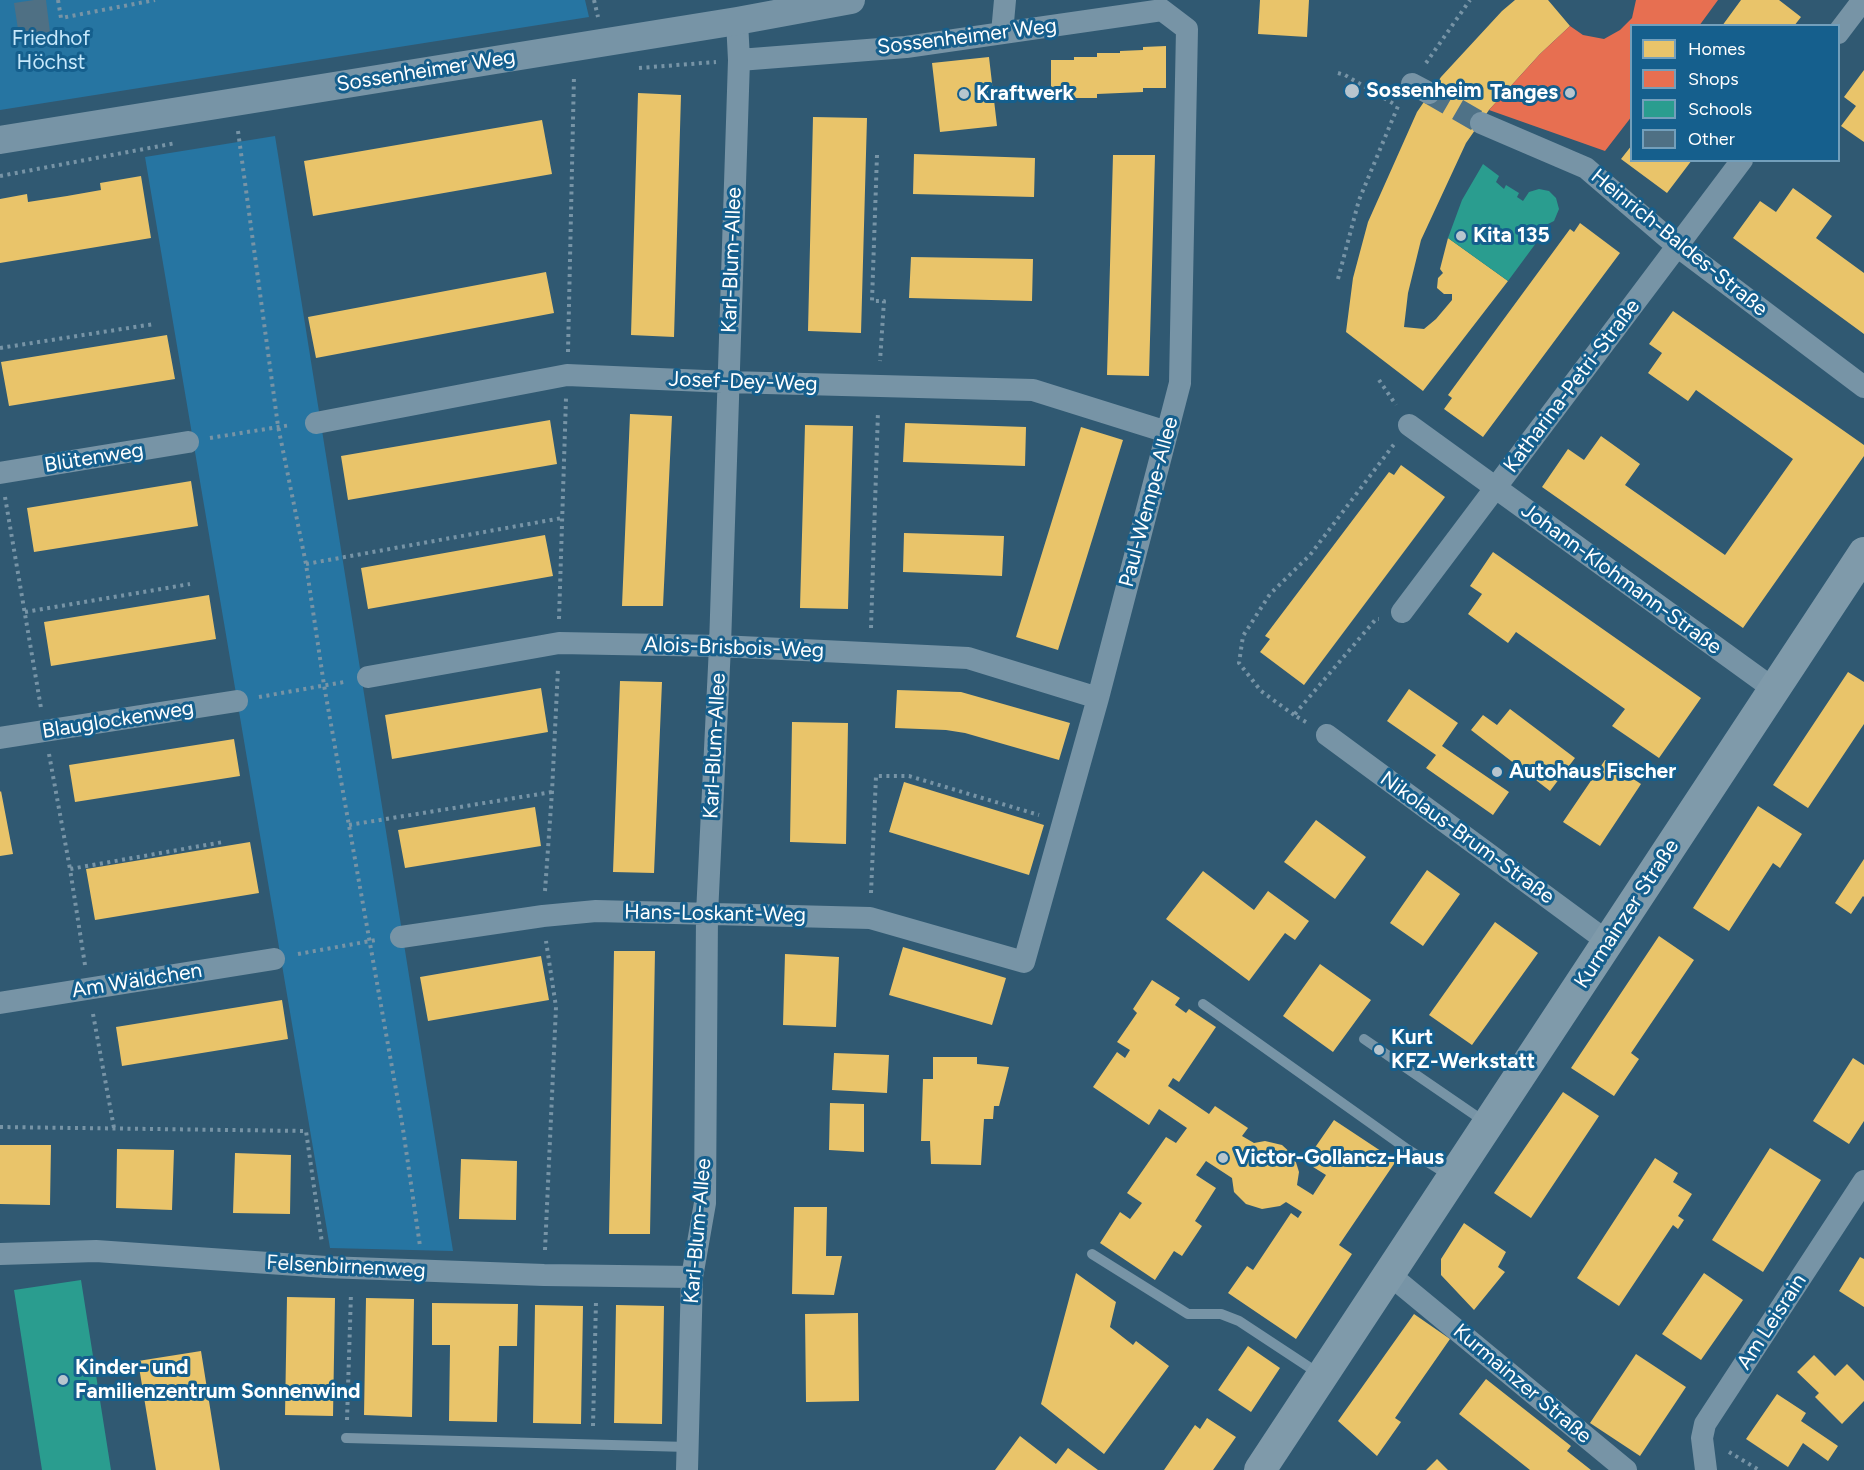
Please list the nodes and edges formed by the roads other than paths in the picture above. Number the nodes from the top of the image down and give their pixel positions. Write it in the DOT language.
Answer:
graph roads {
  1 [pos="851,0"];
  2 [pos="1005,0"];
  3 [pos="1861,2"];
  4 [pos="737,21"];
  5 [pos="1187,29"];
  6 [pos="1840,32"];
  7 [pos="1002,33"];
  8 [pos="739,60"];
  9 [pos="1481,123"];
  10 [pos="0,140"];
  11 [pos="1740,162"];
  12 [pos="1677,246"];
  13 [pos="728,382"];
  14 [pos="1864,387"];
  15 [pos="316,423"];
  16 [pos="1409,425"];
  17 [pos="1167,432"];
  18 [pos="188,442"];
  19 [pos="0,473"];
  20 [pos="1495,488"];
  21 [pos="1864,553"];
  22 [pos="1402,612"];
  23 [pos="720,646"];
  24 [pos="368,677"];
  25 [pos="1775,690"];
  26 [pos="1098,698"];
  27 [pos="237,701"];
  28 [pos="1327,735"];
  29 [pos="0,738"];
  30 [pos="707,914"];
  31 [pos="401,937"];
  32 [pos="1608,942"];
  33 [pos="274,959"];
  34 [pos="1024,962"];
  35 [pos="0,1003"];
  36 [pos="1203,1004"];
  37 [pos="1364,1039"];
  38 [pos="1488,1125"];
  39 [pos="1453,1178"];
  40 [pos="1864,1181"];
  41 [pos="0,1254"];
  42 [pos="1092,1254"];
  43 [pos="1390,1275"];
  44 [pos="692,1277"];
  45 [pos="1322,1376"];
  46 [pos="346,1438"];
  47 [pos="688,1447"];
  48 [pos="687,1470"];
  49 [pos="1260,1470"];
  50 [pos="1626,1470"];
  51 [pos="1706,1470"];
  1 -- 4 [label="street, Sossenheimer Weg"];
  2 -- 7 [label="street"];
  3 -- 6 [label="street"];
  4 -- 8 [label="street, Karl-Blum-Allee"];
  4 -- 10 [label="street, Sossenheimer Weg"];
  5 -- 7 [label="street, Sossenheimer Weg"];
  5 -- 17 [label="street, Paul-Wempe-Allee"];
  7 -- 8 [label="street, Sossenheimer Weg"];
  8 -- 13 [label="street, Karl-Blum-Allee"];
  9 -- 12 [label="street, Heinrich-Baldes-Straße"];
  11 -- 12 [label="street, Katharina-Petri-Straße"];
  12 -- 14 [label="street, Heinrich-Baldes-Straße"];
  12 -- 20 [label="street, Katharina-Petri-Straße"];
  13 -- 15 [label="street, Josef-Dey-Weg"];
  13 -- 17 [label="street, Josef-Dey-Weg"];
  13 -- 23 [label="street, Karl-Blum-Allee"];
  16 -- 20 [label="street, Johann-Klohmann-Straße"];
  17 -- 26 [label="street, Paul-Wempe-Allee"];
  18 -- 19 [label="street, Blütenweg"];
  20 -- 22 [label="street, Katharina-Petri-Straße"];
  20 -- 25 [label="street, Johann-Klohmann-Straße"];
  21 -- 25 [label="main road, Kurmainzer Straße"];
  23 -- 24 [label="street, Alois-Brisbois-Weg"];
  23 -- 26 [label="street, Alois-Brisbois-Weg"];
  23 -- 30 [label="street, Karl-Blum-Allee"];
  25 -- 32 [label="main road, Kurmainzer Straße"];
  26 -- 34 [label="street, Paul-Wempe-Allee"];
  27 -- 29 [label="street, Blauglockenweg"];
  28 -- 32 [label="street, Nikolaus-Brum-Straße"];
  30 -- 31 [label="street, Hans-Loskant-Weg"];
  30 -- 34 [label="street, Hans-Loskant-Weg"];
  30 -- 44 [label="street, Karl-Blum-Allee"];
  32 -- 38 [label="main road, Kurmainzer Straße"];
  33 -- 35 [label="street, Am Wäldchen"];
  36 -- 39 [label="lane"];
  37 -- 38 [label="lane"];
  38 -- 39 [label="main road, Kurmainzer Straße"];
  39 -- 43 [label="main road, Kurmainzer Straße"];
  40 -- 51 [label="street, Am Leisrain"];
  41 -- 44 [label="street, Felsenbirnenweg"];
  42 -- 45 [label="lane"];
  43 -- 45 [label="main road, Kurmainzer Straße"];
  43 -- 50 [label="street, Kurmainzer Straße"];
  44 -- 47 [label="street, Karl-Blum-Allee"];
  45 -- 49 [label="main road, Kurmainzer Straße"];
  46 -- 47 [label="lane"];
  47 -- 48 [label="street, Karl-Blum-Allee"];
}
